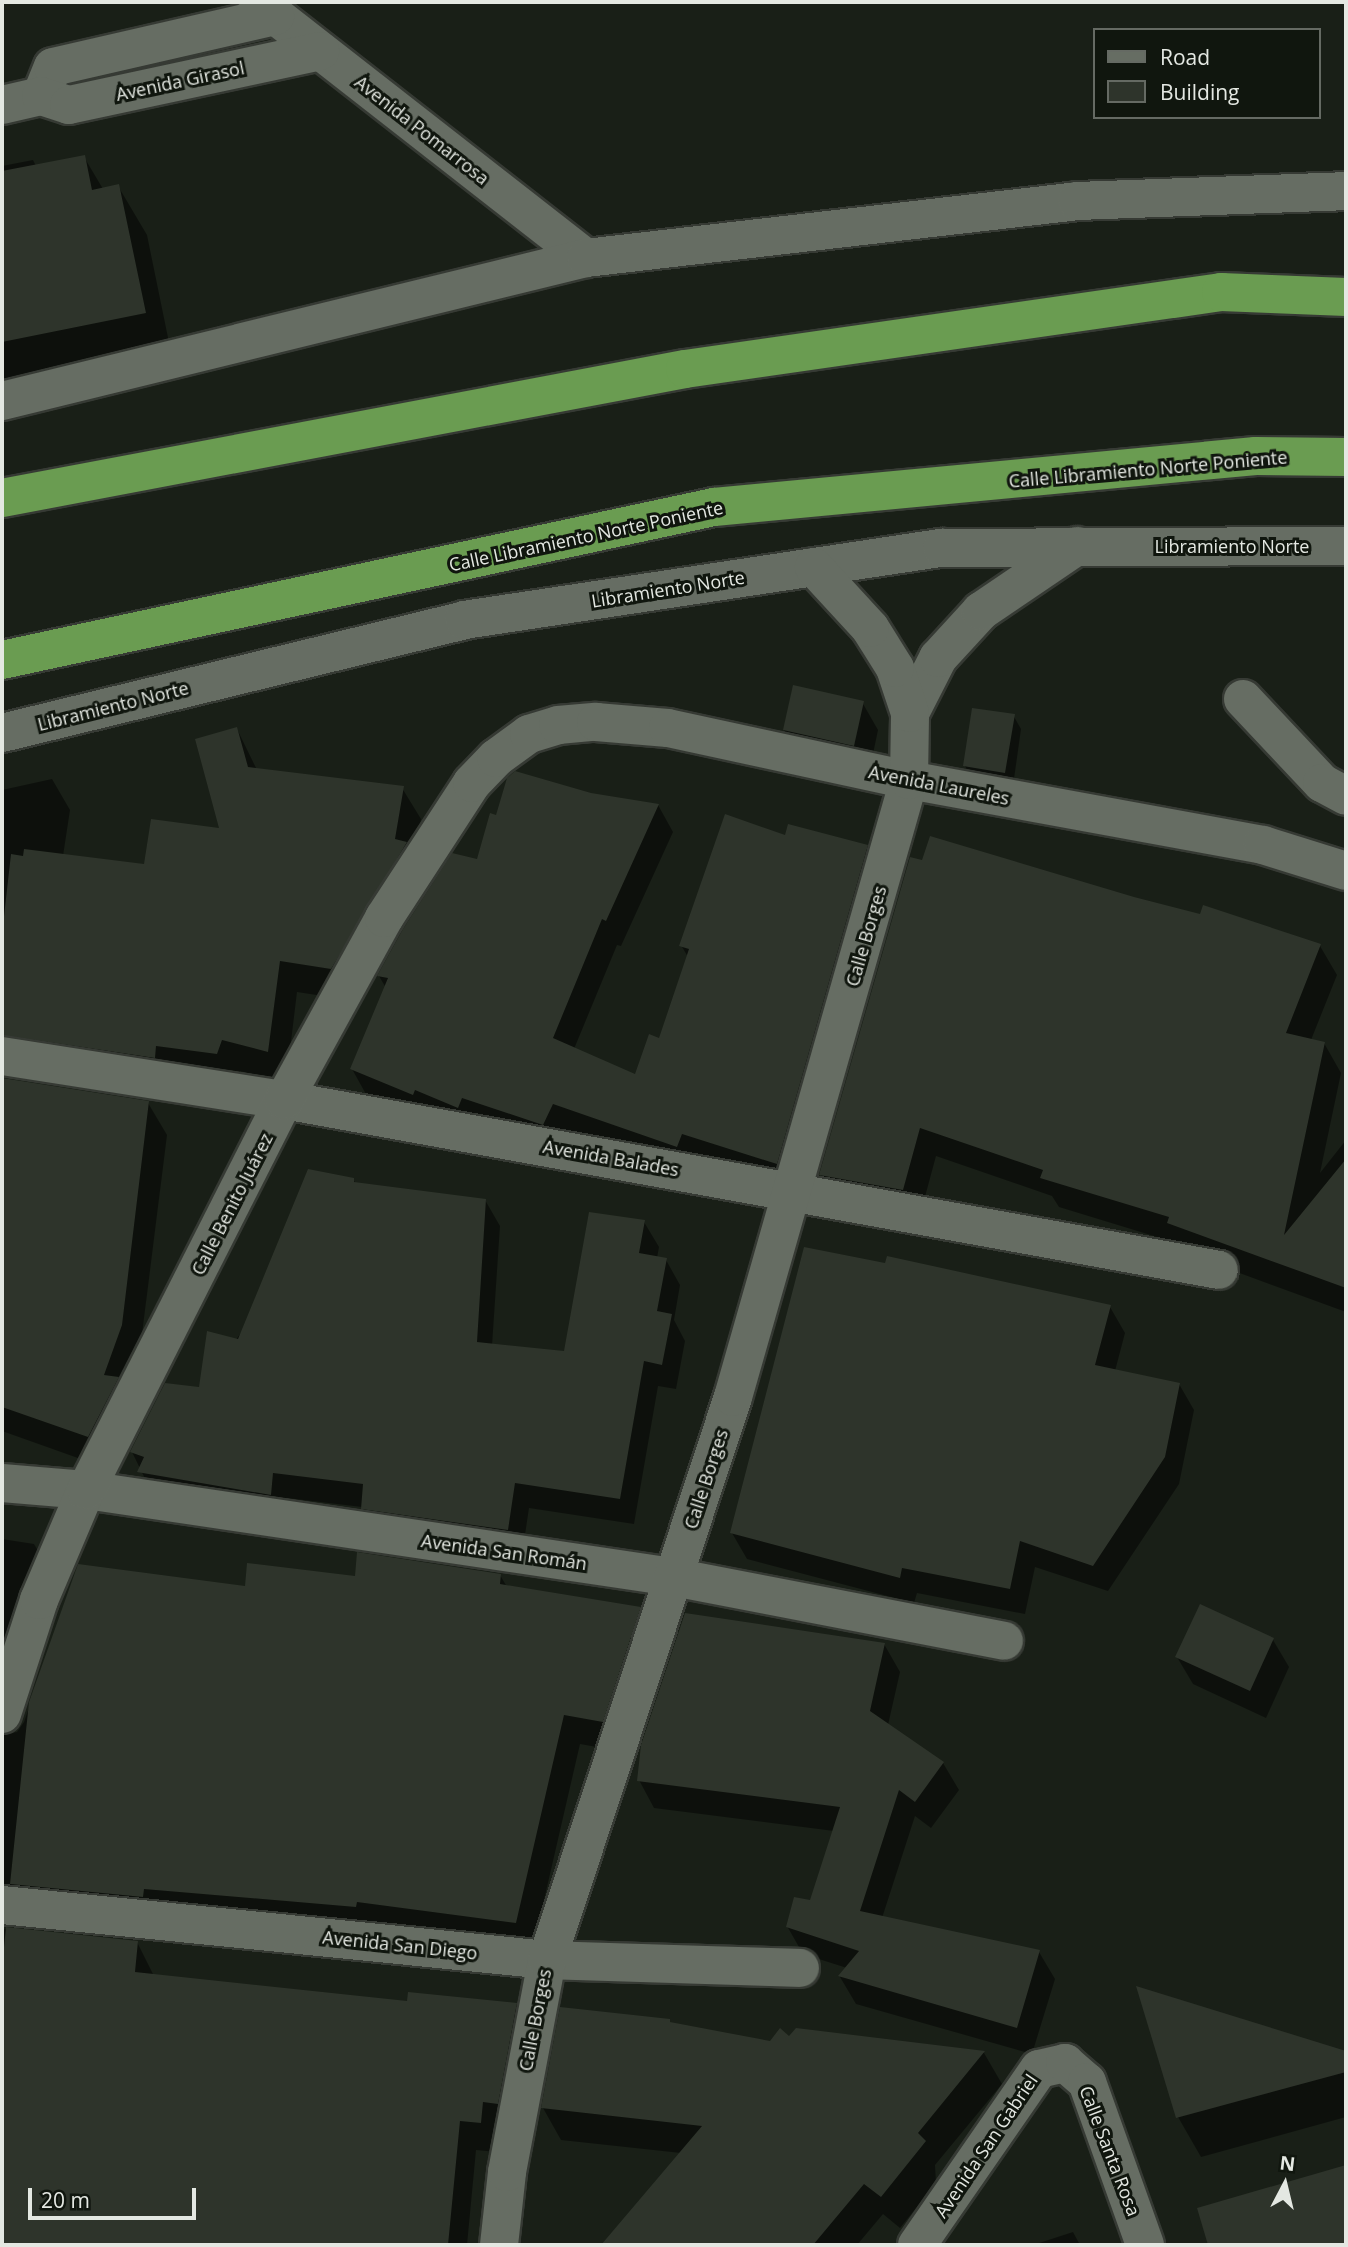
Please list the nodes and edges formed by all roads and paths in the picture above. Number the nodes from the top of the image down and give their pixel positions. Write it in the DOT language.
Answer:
graph roads {
  1 [pos="267,9"];
  2 [pos="320,51"];
  3 [pos="41,96"];
  4 [pos="2,105"];
  5 [pos="1346,191"];
  6 [pos="586,258"];
  7 [pos="1346,298"];
  8 [pos="2,401"];
  9 [pos="1346,457"];
  10 [pos="2,498"];
  11 [pos="1077,546"];
  12 [pos="1346,546"];
  13 [pos="814,567"];
  14 [pos="2,660"];
  15 [pos="1243,699"];
  16 [pos="910,713"];
  17 [pos="2,733"];
  18 [pos="529,734"];
  19 [pos="909,780"];
  20 [pos="1346,796"];
  21 [pos="1346,871"];
  22 [pos="2,1056"];
  23 [pos="284,1100"];
  24 [pos="794,1191"];
  25 [pos="1219,1270"];
  26 [pos="2,1483"];
  27 [pos="86,1490"];
  28 [pos="673,1577"];
  29 [pos="1004,1641"];
  30 [pos="2,1714"];
  31 [pos="2,1905"];
  32 [pos="547,1960"];
  33 [pos="800,1968"];
  34 [pos="1065,2063"];
  35 [pos="499,2245"];
  36 [pos="917,2245"];
  37 [pos="1145,2245"];
  1 -- 2 [label="street, Avenida Pomarrosa"];
  1 -- 3 [label="street"];
  2 -- 3 [label="street, Avenida Girasol"];
  2 -- 6 [label="street, Avenida Pomarrosa"];
  3 -- 4 [label="street, Avenida Girasol"];
  5 -- 6 [label="street"];
  6 -- 8 [label="street"];
  7 -- 10 [label="highway"];
  9 -- 14 [label="highway, Calle Libramiento Norte Poniente"];
  11 -- 12 [label="street, Libramiento Norte"];
  11 -- 13 [label="street, Libramiento Norte"];
  11 -- 16 [label="street, Calle Borges"];
  13 -- 16 [label="street, Calle Borges"];
  13 -- 17 [label="street, Libramiento Norte"];
  15 -- 20 [label="street"];
  16 -- 19 [label="street, Calle Borges"];
  18 -- 19 [label="street, Avenida Laureles"];
  18 -- 23 [label="street, Calle Benito Juárez"];
  19 -- 21 [label="street, Avenida Laureles"];
  19 -- 24 [label="street, Calle Borges"];
  22 -- 23 [label="street, Avenida Balades"];
  23 -- 24 [label="street, Avenida Balades"];
  23 -- 27 [label="street, Calle Benito Juárez"];
  24 -- 25 [label="street, Avenida Balades"];
  24 -- 28 [label="street, Calle Borges"];
  26 -- 27 [label="street, Avenida San Román"];
  27 -- 28 [label="street, Avenida San Román"];
  27 -- 30 [label="street, Calle Benito Juárez"];
  28 -- 29 [label="street, Avenida San Román"];
  28 -- 32 [label="street, Calle Borges"];
  31 -- 32 [label="street, Avenida San Diego"];
  32 -- 33 [label="street, Avenida San Diego"];
  32 -- 35 [label="street, Calle Borges"];
  34 -- 36 [label="street, Avenida San Gabriel"];
  34 -- 37 [label="street, Calle Santa Rosa"];
}
